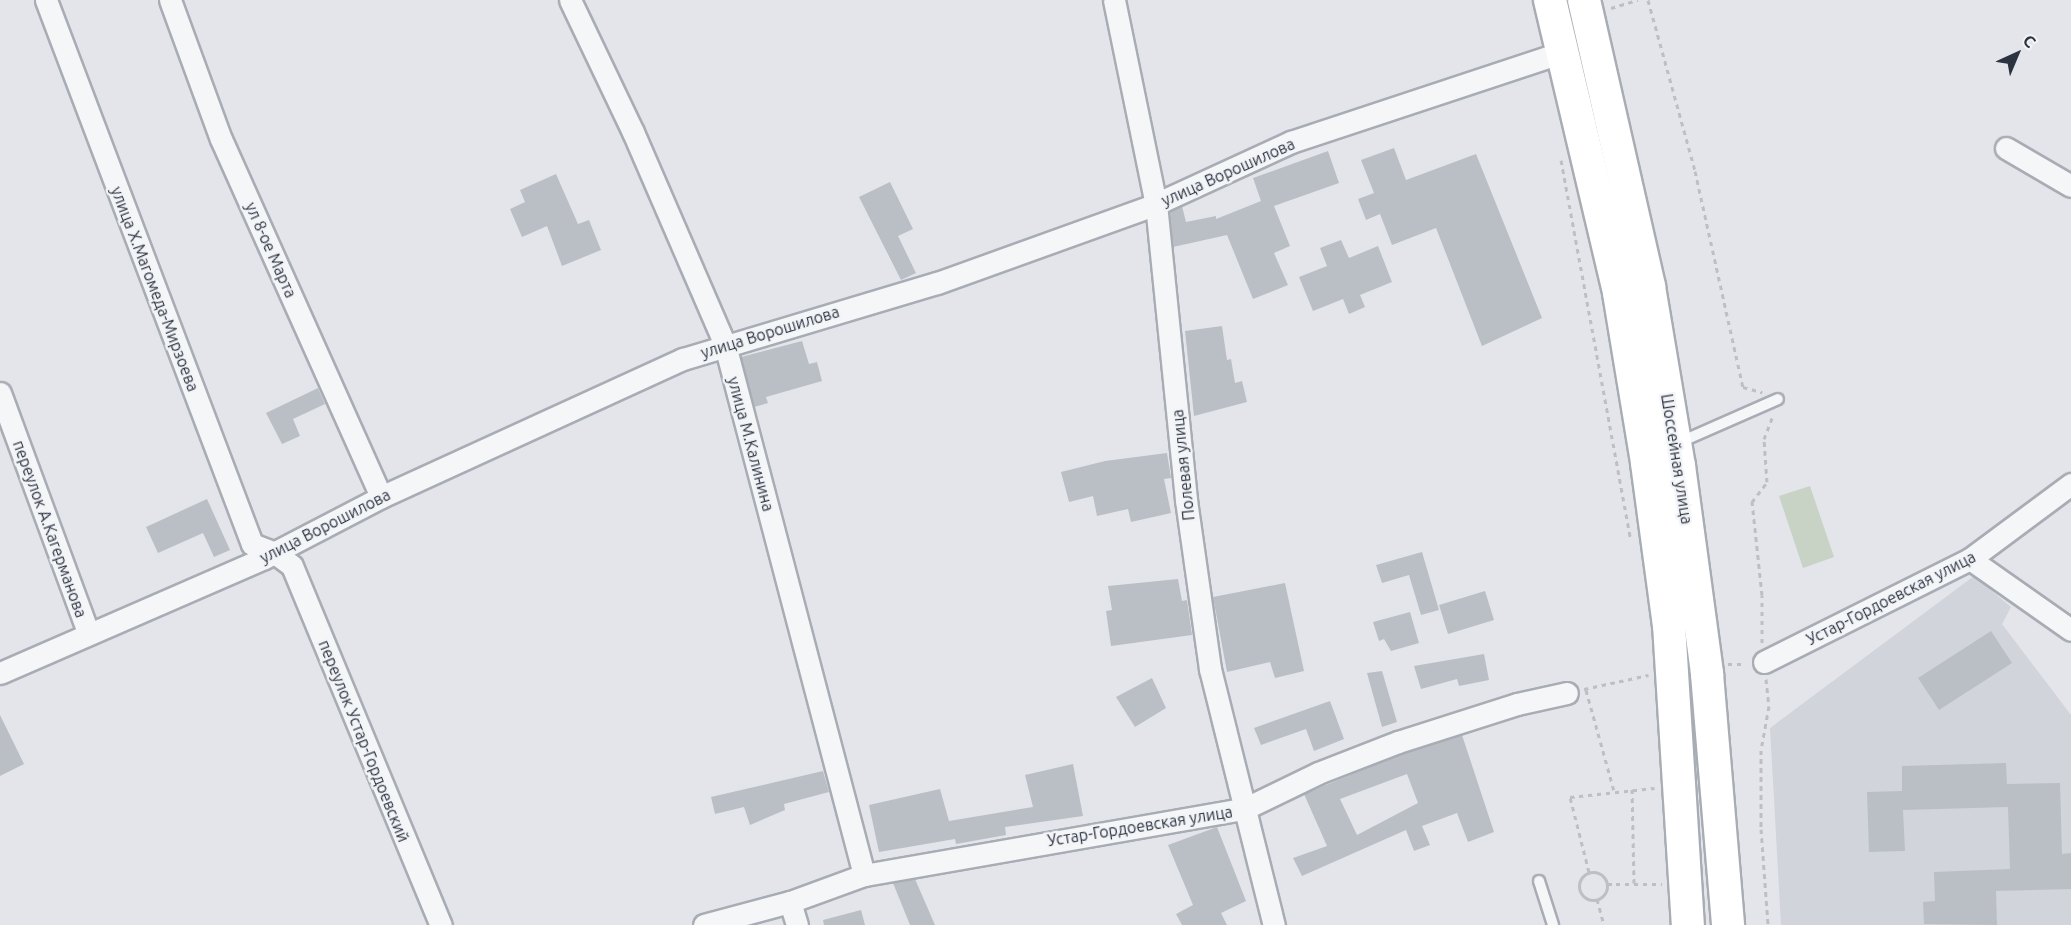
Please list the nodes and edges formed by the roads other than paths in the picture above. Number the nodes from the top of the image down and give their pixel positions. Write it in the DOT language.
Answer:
graph roads {
  1 [pos="46,0"];
  2 [pos="170,0"];
  3 [pos="570,0"];
  4 [pos="1114,0"];
  5 [pos="1550,0"];
  6 [pos="1595,5"];
  7 [pos="1563,52"];
  8 [pos="2006,147"];
  9 [pos="2071,186"];
  10 [pos="1156,204"];
  11 [pos="725,345"];
  12 [pos="0,393"];
  13 [pos="1778,399"];
  14 [pos="1676,445"];
  15 [pos="2071,484"];
  16 [pos="381,497"];
  17 [pos="280,555"];
  18 [pos="1970,559"];
  19 [pos="2071,630"];
  20 [pos="88,632"];
  21 [pos="1764,663"];
  22 [pos="0,673"];
  23 [pos="1576,691"];
  24 [pos="1244,809"];
  25 [pos="864,874"];
  26 [pos="1539,881"];
  27 [pos="790,902"];
  28 [pos="441,925"];
  29 [pos="704,925"];
  30 [pos="797,925"];
  31 [pos="1274,925"];
  32 [pos="1553,925"];
  33 [pos="1688,925"];
  34 [pos="1728,925"];
  1 -- 17 [label="street, улица Х.Магомеда-Мирзоева"];
  2 -- 16 [label="street, ул 8-ое Марта"];
  3 -- 11 [label="street, улица М.Калинина"];
  4 -- 10 [label="street, Полевая улица"];
  5 -- 7 [label="main road, Шоссейная улица"];
  6 -- 14 [label="main road, Шоссейная улица"];
  7 -- 10 [label="street, улица Ворошилова"];
  7 -- 33 [label="main road, Шоссейная улица"];
  8 -- 9 [label="street"];
  10 -- 11 [label="street, улица Ворошилова"];
  10 -- 24 [label="street, Полевая улица"];
  11 -- 16 [label="street, улица Ворошилова"];
  11 -- 25 [label="street, улица М.Калинина"];
  12 -- 20 [label="street, переулок А.Кагерманова"];
  13 -- 14 [label="lane"];
  14 -- 34 [label="main road, Шоссейная улица"];
  15 -- 18 [label="street, Устар-Гордоевская улица"];
  16 -- 17 [label="street, улица Ворошилова"];
  17 -- 20 [label="street, улица Ворошилова"];
  17 -- 28 [label="street, переулок Устар-Гордоевский"];
  18 -- 19 [label="street"];
  18 -- 21 [label="street, Устар-Гордоевская улица"];
  20 -- 22 [label="street, улица Ворошилова"];
  23 -- 24 [label="street, Устар-Гордоевская улица"];
  24 -- 25 [label="street, Устар-Гордоевская улица"];
  24 -- 31 [label="street, Полевая улица"];
  25 -- 27 [label="street, Устар-Гордоевская улица"];
  26 -- 32 [label="lane"];
  27 -- 29 [label="street, Устар-Гордоевская улица"];
  27 -- 30 [label="street"];
}
